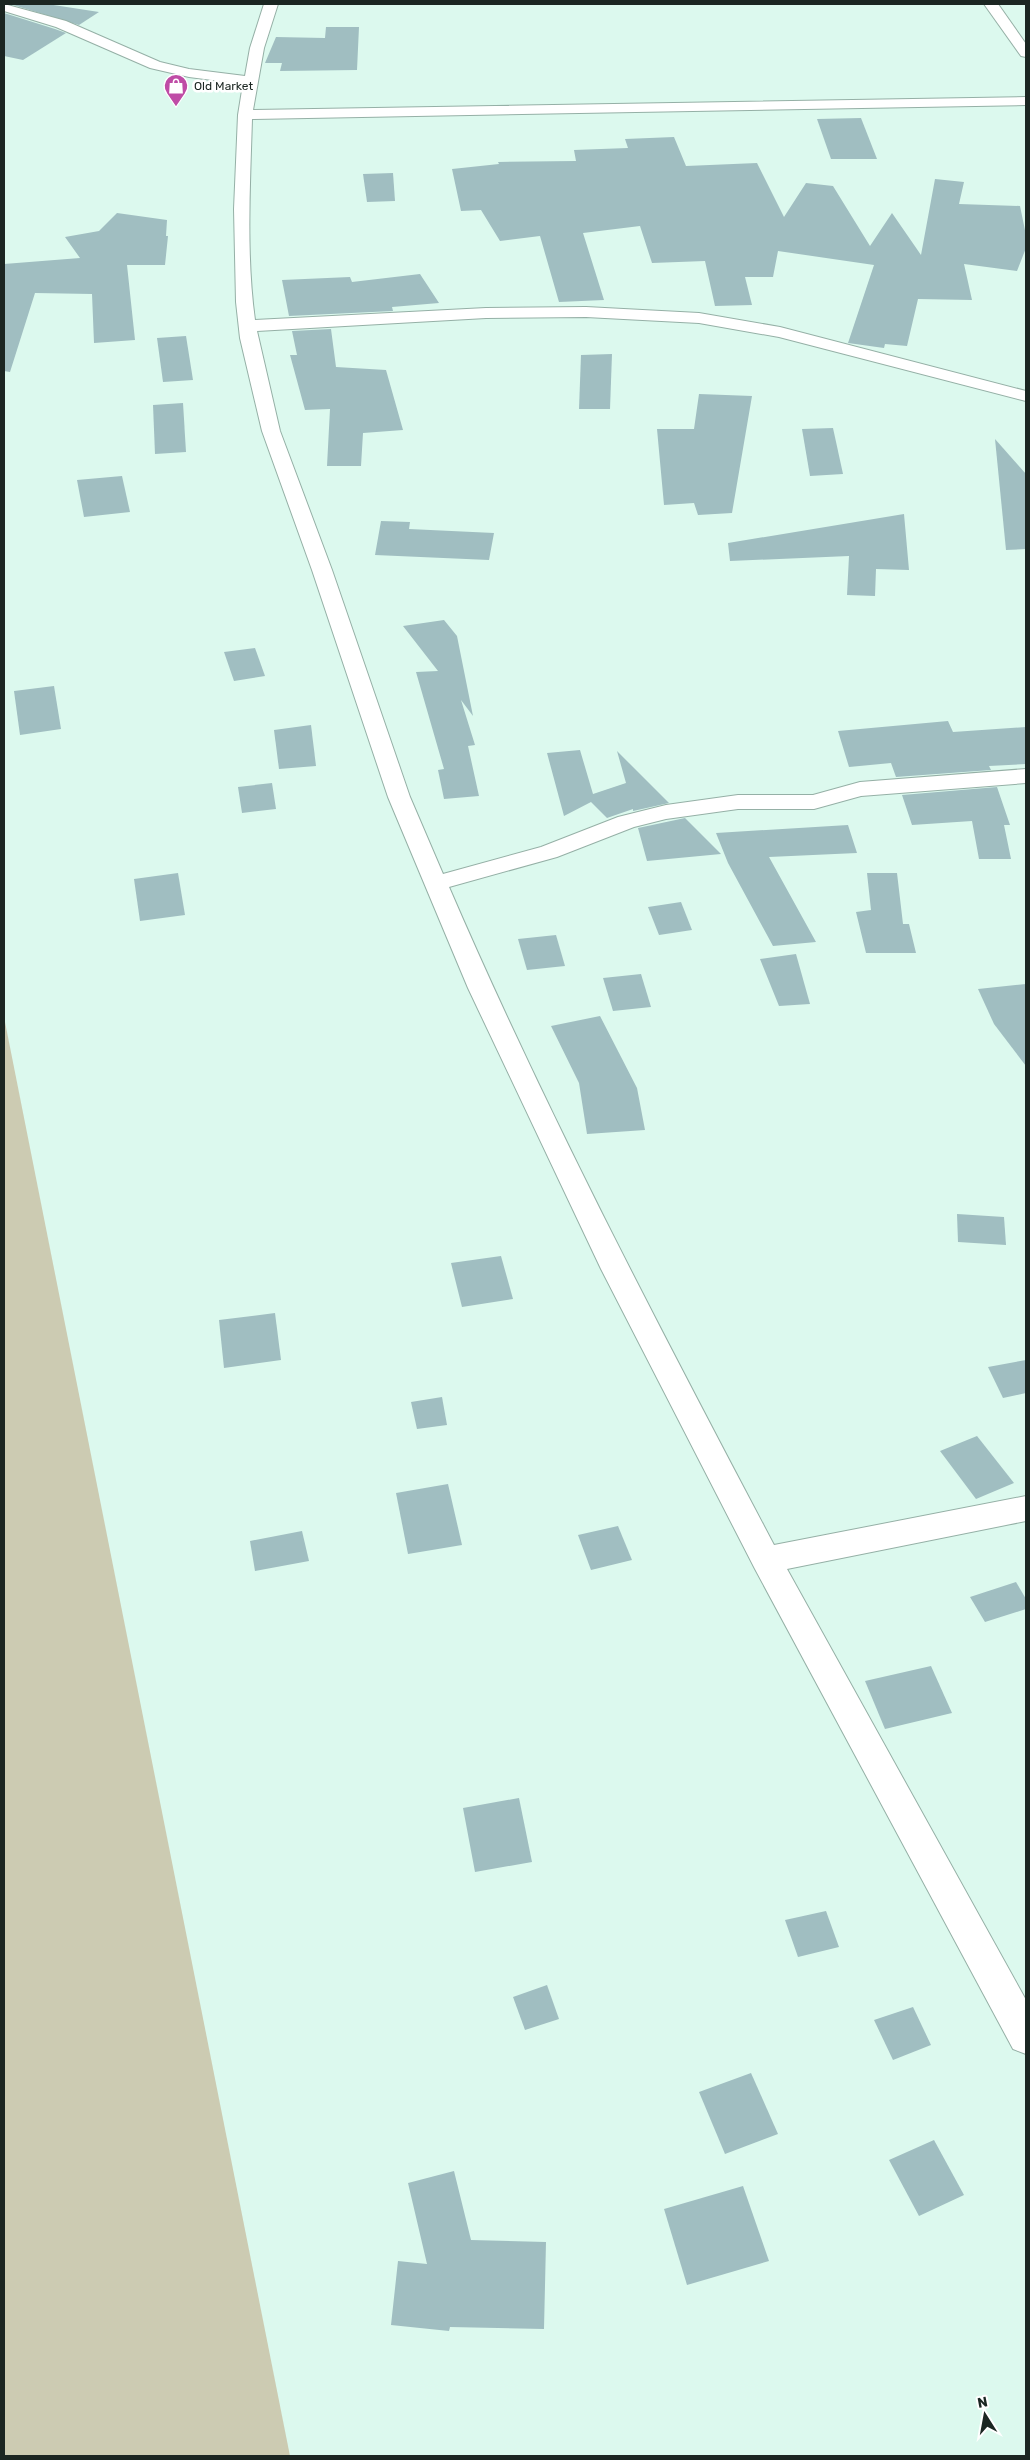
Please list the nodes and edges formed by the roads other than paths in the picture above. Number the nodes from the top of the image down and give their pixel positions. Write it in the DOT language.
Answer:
graph roads {
  1 [pos="271,4"];
  2 [pos="991,4"];
  3 [pos="4,6"];
  4 [pos="1026,53"];
  5 [pos="251,81"];
  6 [pos="1026,101"];
  7 [pos="245,115"];
  8 [pos="247,326"];
  9 [pos="1026,396"];
  10 [pos="1026,776"];
  11 [pos="436,883"];
  12 [pos="1026,1508"];
  13 [pos="766,1560"];
  14 [pos="1026,2036"];
  1 -- 5 [label="street"];
  2 -- 4 [label="street"];
  3 -- 5 [label="street"];
  5 -- 7 [label="street"];
  6 -- 7 [label="street"];
  7 -- 8 [label="street"];
  8 -- 9 [label="street"];
  8 -- 11 [label="street"];
  10 -- 11 [label="street"];
  11 -- 13 [label="street"];
  12 -- 13 [label="street"];
  13 -- 14 [label="street"];
}
